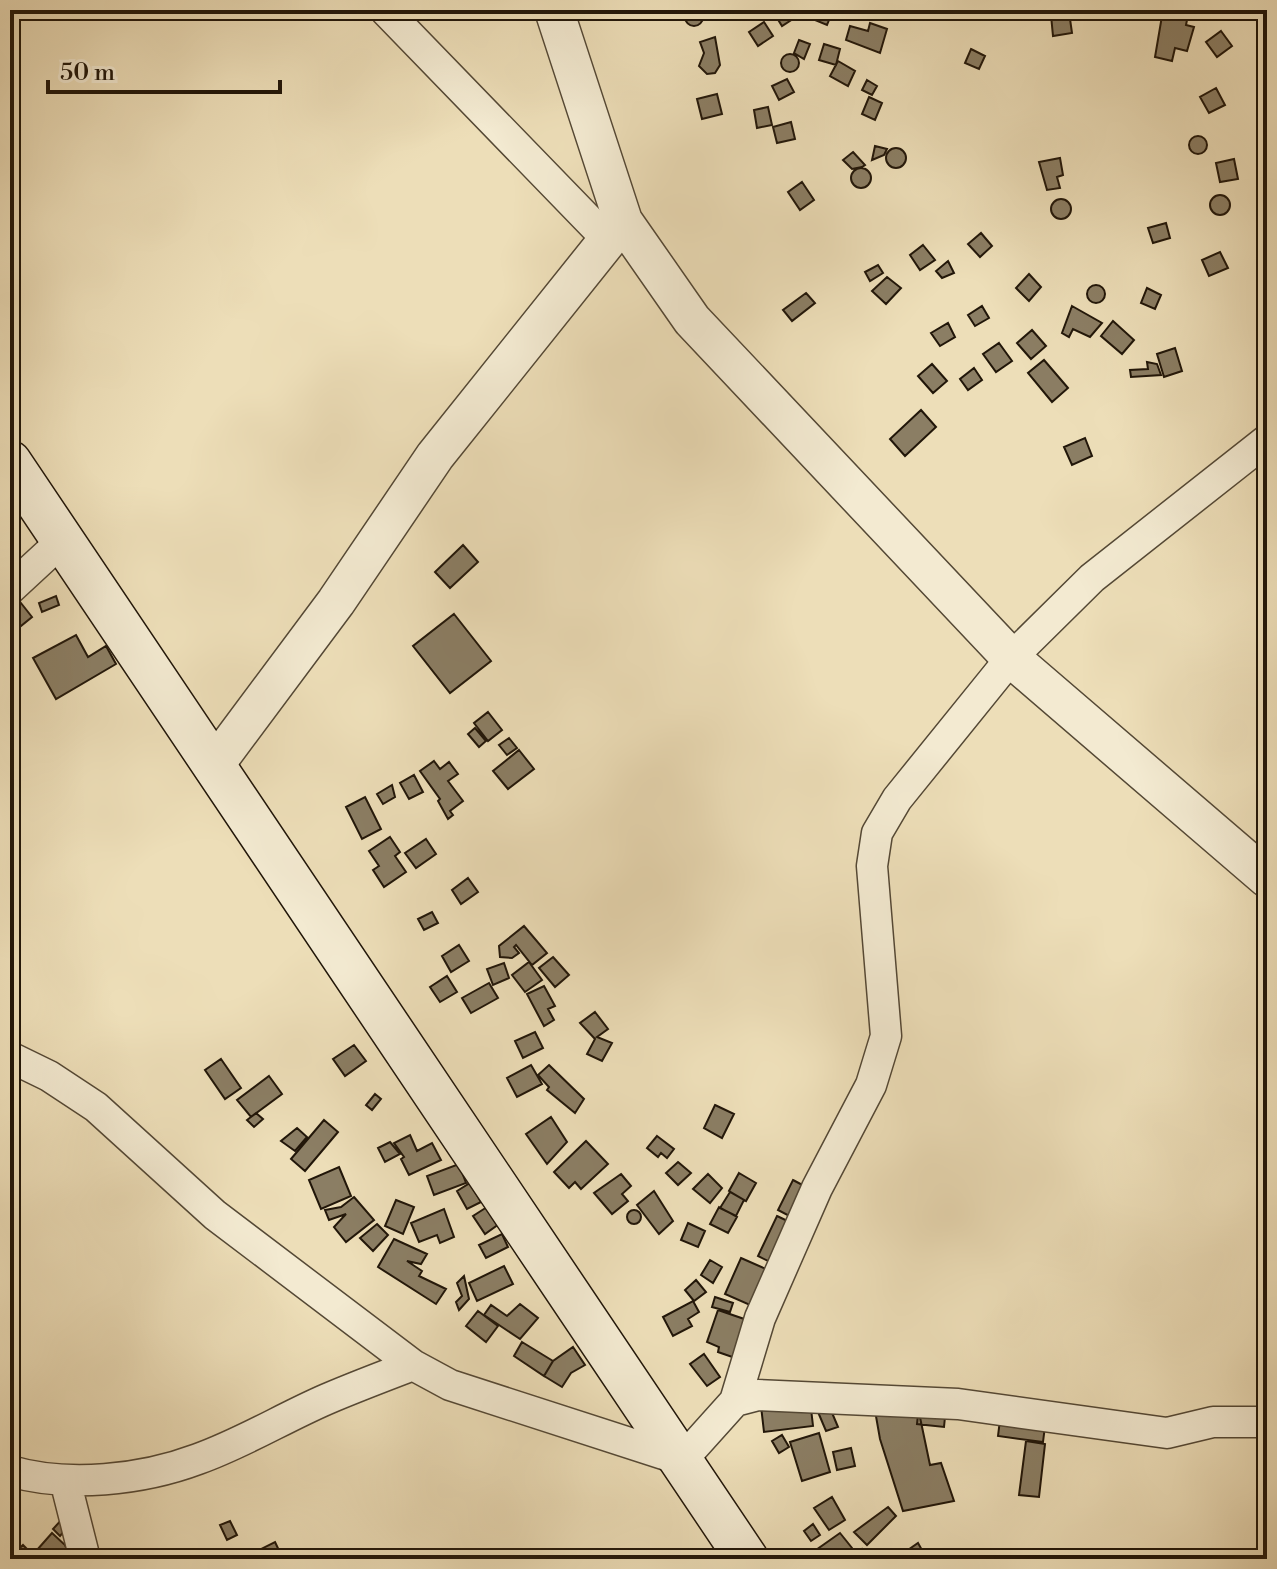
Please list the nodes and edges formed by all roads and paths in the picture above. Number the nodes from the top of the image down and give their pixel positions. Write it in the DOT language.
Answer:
graph roads {
  1 [pos="385,10"];
  2 [pos="554,10"];
  3 [pos="615,230"];
  4 [pos="1267,440"];
  5 [pos="10,462"];
  6 [pos="63,540"];
  7 [pos="10,589"];
  8 [pos="1011,658"];
  9 [pos="213,767"];
  10 [pos="1267,878"];
  11 [pos="10,1057"];
  12 [pos="413,1365"];
  13 [pos="735,1401"];
  14 [pos="1267,1422"];
  15 [pos="682,1460"];
  16 [pos="10,1471"];
  17 [pos="65,1480"];
  18 [pos="85,1559"];
  19 [pos="747,1559"];
  1 -- 3 [label="street"];
  2 -- 3 [label="street"];
  3 -- 8 [label="street"];
  3 -- 9 [label="street"];
  4 -- 8 [label="street"];
  5 -- 6 [label="main road"];
  6 -- 7 [label="street"];
  6 -- 9 [label="main road"];
  8 -- 10 [label="street"];
  8 -- 13 [label="street"];
  9 -- 15 [label="main road"];
  11 -- 12 [label="street"];
  12 -- 15 [label="street"];
  12 -- 17 [label="street"];
  13 -- 14 [label="street"];
  13 -- 15 [label="street"];
  15 -- 19 [label="main road"];
  16 -- 17 [label="street"];
  17 -- 18 [label="street"];
}
